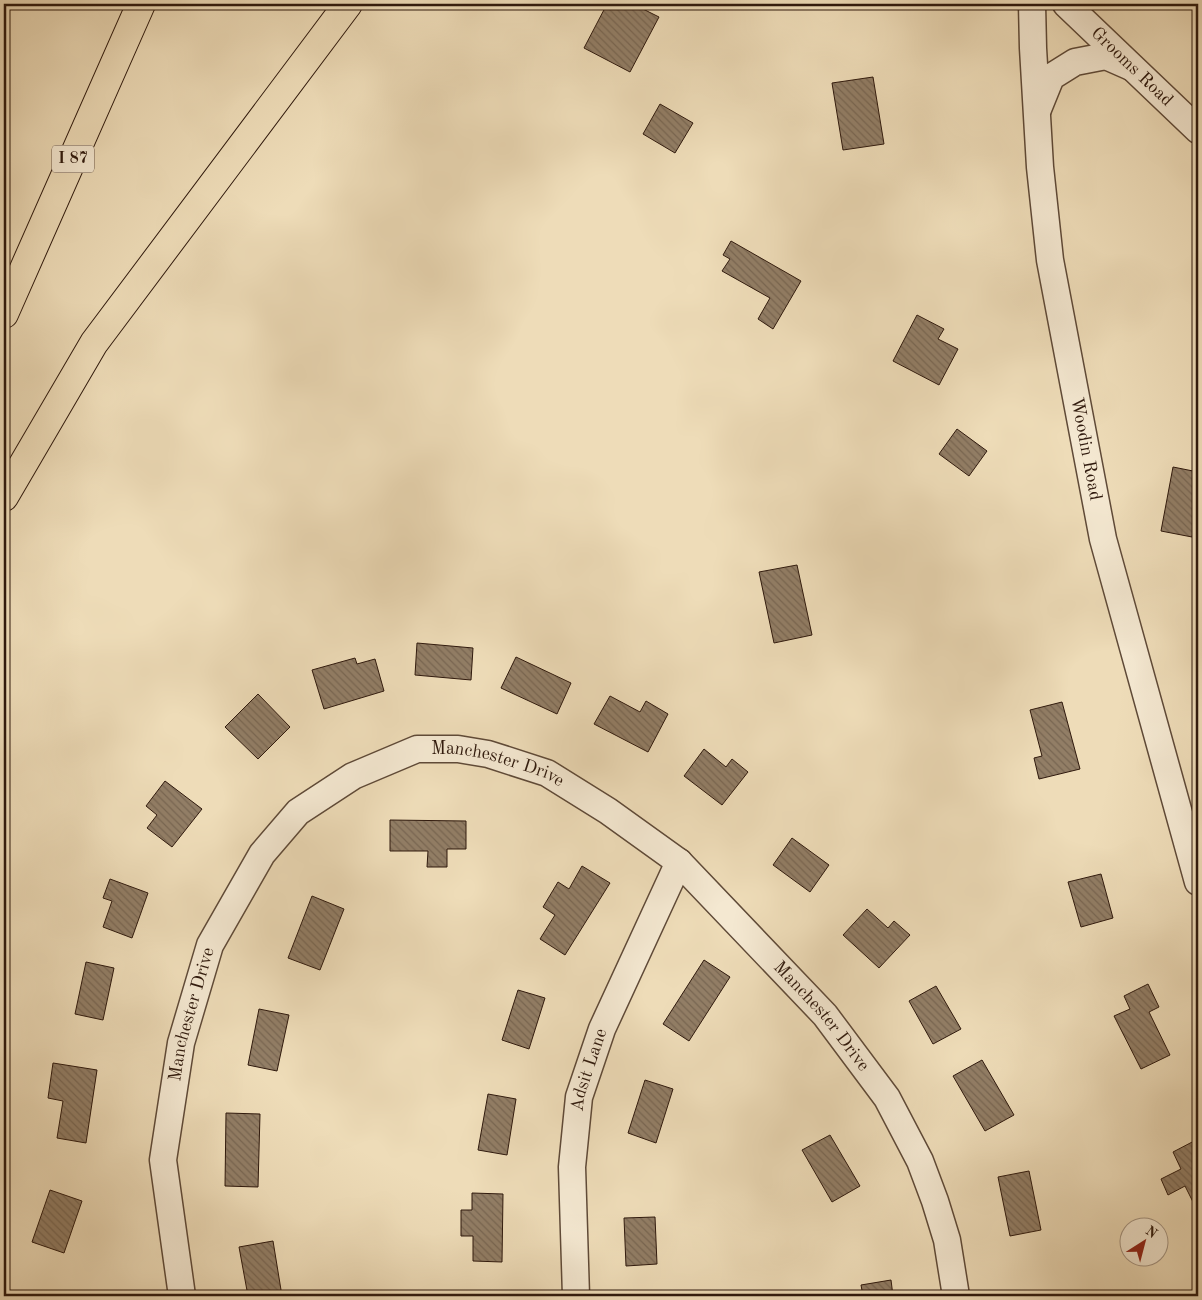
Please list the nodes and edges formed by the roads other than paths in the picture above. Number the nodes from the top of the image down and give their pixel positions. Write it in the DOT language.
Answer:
graph roads {
  1 [pos="141,4"];
  2 [pos="348,4"];
  3 [pos="1032,4"];
  4 [pos="1066,4"];
  5 [pos="1135,69"];
  6 [pos="1037,109"];
  7 [pos="1198,130"];
  8 [pos="4,314"];
  9 [pos="4,497"];
  10 [pos="679,862"];
  11 [pos="1198,882"];
  12 [pos="182,1296"];
  13 [pos="576,1296"];
  14 [pos="956,1296"];
  1 -- 8 [label="highway, I 87"];
  2 -- 9 [label="highway"];
  3 -- 6 [label="street, Woodin Road"];
  4 -- 5 [label="street, Grooms Road"];
  5 -- 6 [label="street"];
  5 -- 7 [label="street, Grooms Road"];
  6 -- 11 [label="street, Woodin Road"];
  10 -- 12 [label="street, Manchester Drive"];
  10 -- 13 [label="street, Adsit Lane"];
  10 -- 14 [label="street, Manchester Drive"];
}
